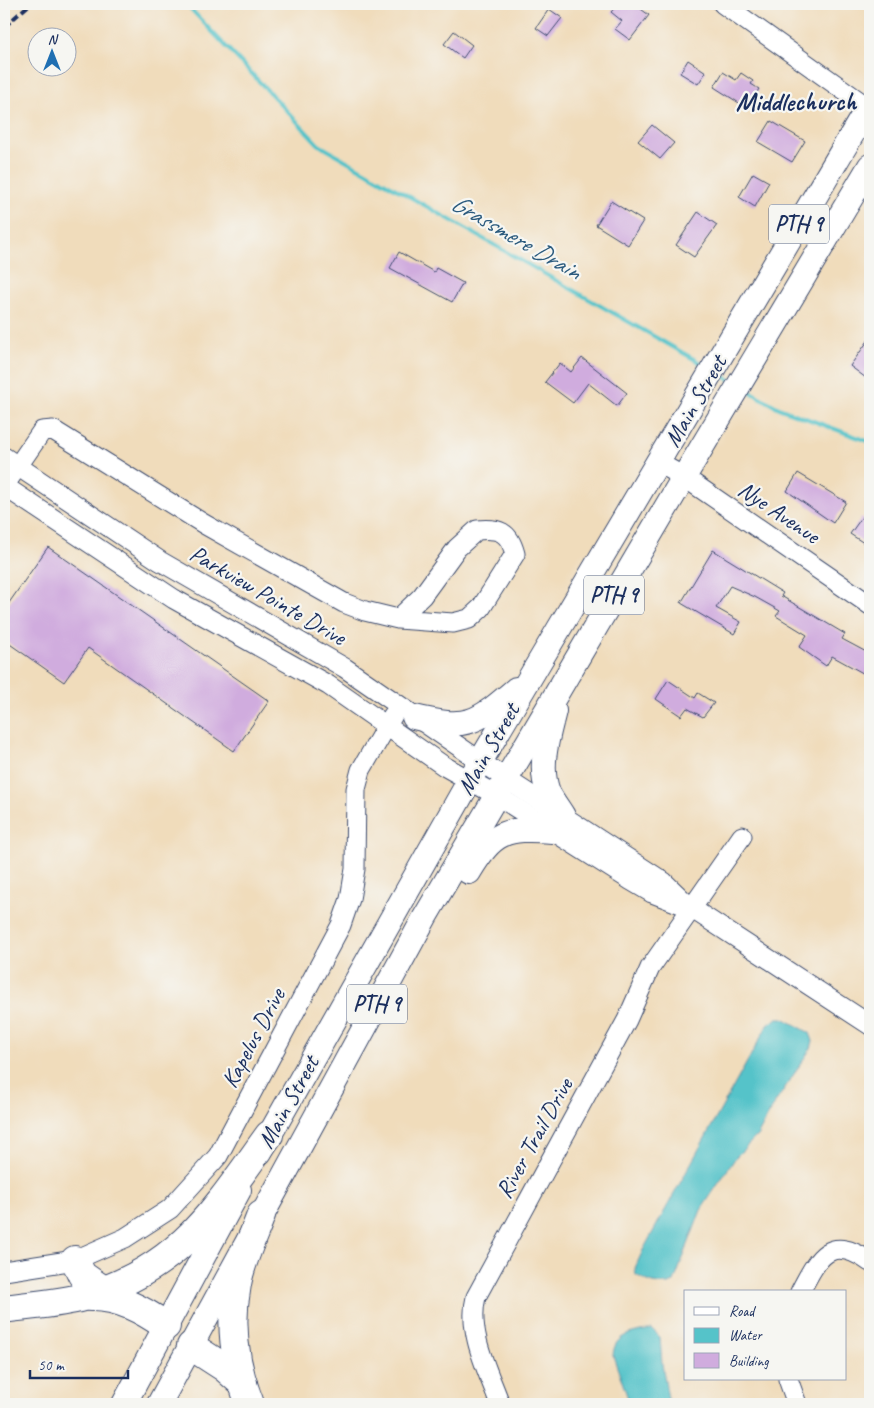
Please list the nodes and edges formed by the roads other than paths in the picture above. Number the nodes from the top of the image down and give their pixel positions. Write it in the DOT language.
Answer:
graph roads {
  1 [pos="723,4"];
  2 [pos="870,107"];
  3 [pos="870,166"];
  4 [pos="11,461"];
  5 [pos="659,463"];
  6 [pos="684,477"];
  7 [pos="4,486"];
  8 [pos="870,605"];
  9 [pos="398,619"];
  10 [pos="531,677"];
  11 [pos="559,688"];
  12 [pos="406,711"];
  13 [pos="386,726"];
  14 [pos="475,771"];
  15 [pos="501,787"];
  16 [pos="557,824"];
  17 [pos="742,836"];
  18 [pos="691,908"];
  19 [pos="425,918"];
  20 [pos="870,1025"];
  21 [pos="269,1135"];
  22 [pos="261,1215"];
  23 [pos="75,1260"];
  24 [pos="870,1262"];
  25 [pos="4,1271"];
  26 [pos="801,1290"];
  27 [pos="101,1295"];
  28 [pos="4,1309"];
  29 [pos="166,1326"];
  30 [pos="191,1346"];
  31 [pos="788,1380"];
  32 [pos="247,1394"];
  33 [pos="124,1404"];
  34 [pos="159,1404"];
  35 [pos="500,1404"];
  36 [pos="796,1404"];
  1 -- 2 [label="street"];
  2 -- 5 [label="main road, Main Street / PTH 9"];
  3 -- 6 [label="main road, Main Street / PTH 9"];
  4 -- 7 [label="street"];
  4 -- 9 [label="street"];
  4 -- 12 [label="street, Parkview Pointe Drive"];
  5 -- 6 [label="street, Nye Avenue"];
  5 -- 10 [label="main road, Main Street / PTH 9"];
  6 -- 8 [label="street, Nye Avenue"];
  6 -- 11 [label="main road, Main Street / PTH 9"];
  7 -- 13 [label="street, Parkview Pointe Drive"];
  9 -- 9 [label="street"];
  10 -- 12 [label="main road"];
  10 -- 14 [label="main road, Main Street / PTH 9"];
  11 -- 15 [label="main road, Main Street / PTH 9"];
  11 -- 16 [label="main road"];
  12 -- 13 [label="street, Kapelus Drive"];
  12 -- 14 [label="street, Parkview Pointe Drive"];
  13 -- 14 [label="street, Parkview Pointe Drive"];
  13 -- 23 [label="street, Kapelus Drive"];
  14 -- 15 [label="street, Parkview Pointe Drive"];
  14 -- 21 [label="main road, Main Street / PTH 9"];
  15 -- 16 [label="street"];
  15 -- 19 [label="main road, Main Street / PTH 9"];
  16 -- 18 [label="street"];
  16 -- 19 [label="main road"];
  17 -- 18 [label="street, River Trail Drive"];
  18 -- 20 [label="street"];
  18 -- 35 [label="street, River Trail Drive"];
  19 -- 22 [label="main road, Main Street / PTH 9"];
  21 -- 27 [label="highway"];
  21 -- 29 [label="main road, Main Street / PTH 9"];
  22 -- 30 [label="main road, Main Street / PTH 9"];
  22 -- 32 [label="highway"];
  23 -- 25 [label="street, Kapelus Drive"];
  23 -- 27 [label="highway"];
  24 -- 26 [label="street"];
  27 -- 28 [label="highway"];
  27 -- 29 [label="highway"];
  29 -- 33 [label="main road, Main Street / PTH 9"];
  30 -- 32 [label="highway"];
  30 -- 34 [label="main road, Main Street / PTH 9"];
  31 -- 36 [label="street"];
}
